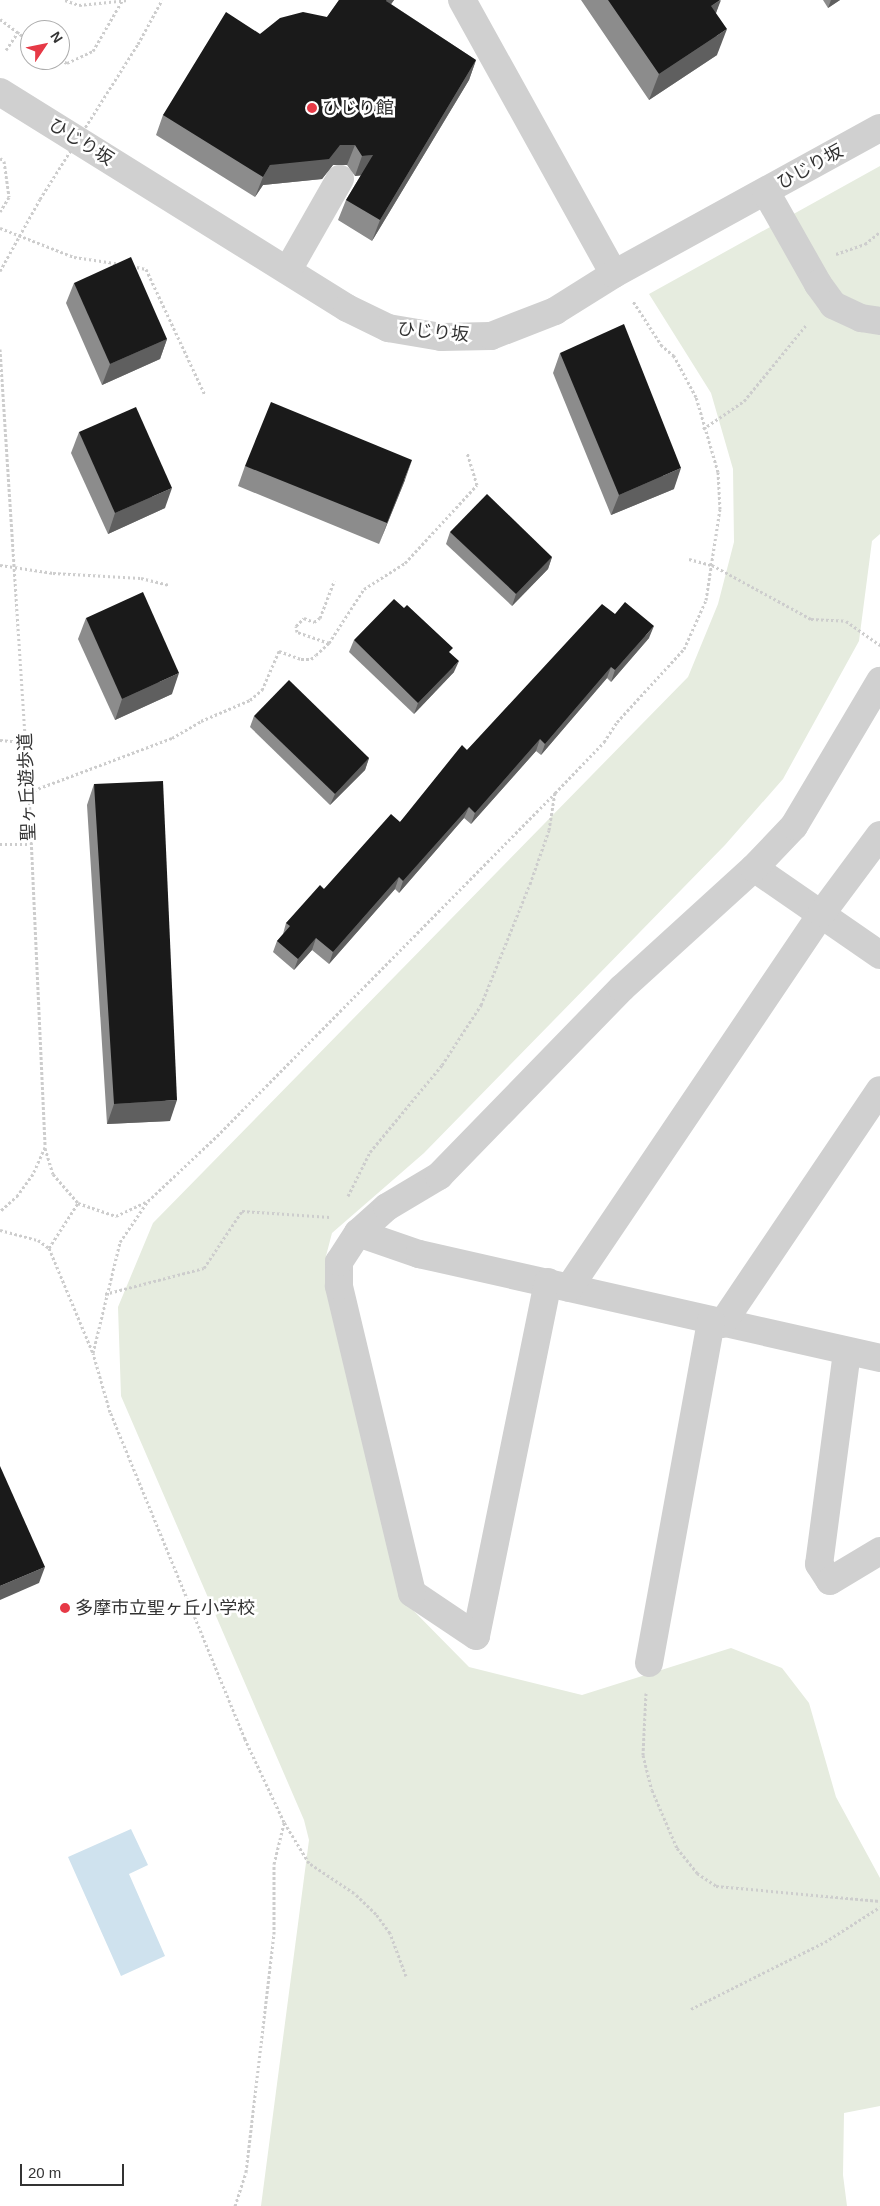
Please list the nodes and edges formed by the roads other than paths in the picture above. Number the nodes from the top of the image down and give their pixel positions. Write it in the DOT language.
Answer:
graph roads {
  1 [pos="462,0"];
  2 [pos="0,92"];
  3 [pos="880,128"];
  4 [pos="340,179"];
  5 [pos="766,192"];
  6 [pos="288,270"];
  7 [pos="621,284"];
  8 [pos="880,321"];
  9 [pos="880,681"];
  10 [pos="880,835"];
  11 [pos="754,868"];
  12 [pos="822,913"];
  13 [pos="880,955"];
  14 [pos="880,1090"];
  15 [pos="354,1226"];
  16 [pos="558,1285"];
  17 [pos="716,1322"];
  18 [pos="847,1352"];
  19 [pos="878,1355"];
  20 [pos="880,1550"];
  21 [pos="649,1663"];
  1 -- 7 [label="street"];
  2 -- 6 [label="street, ひじり坂"];
  3 -- 5 [label="street, ひじり坂"];
  4 -- 6 [label="street"];
  5 -- 7 [label="street, ひじり坂"];
  5 -- 8 [label="street"];
  6 -- 7 [label="street, ひじり坂"];
  9 -- 11 [label="street"];
  10 -- 12 [label="street"];
  11 -- 12 [label="street"];
  11 -- 15 [label="street"];
  12 -- 13 [label="street"];
  12 -- 16 [label="street"];
  14 -- 17 [label="street"];
  15 -- 16 [label="street"];
  15 -- 16 [label="street"];
  16 -- 17 [label="street"];
  17 -- 18 [label="street"];
  17 -- 21 [label="street"];
  18 -- 19 [label="street"];
  18 -- 20 [label="street"];
}
